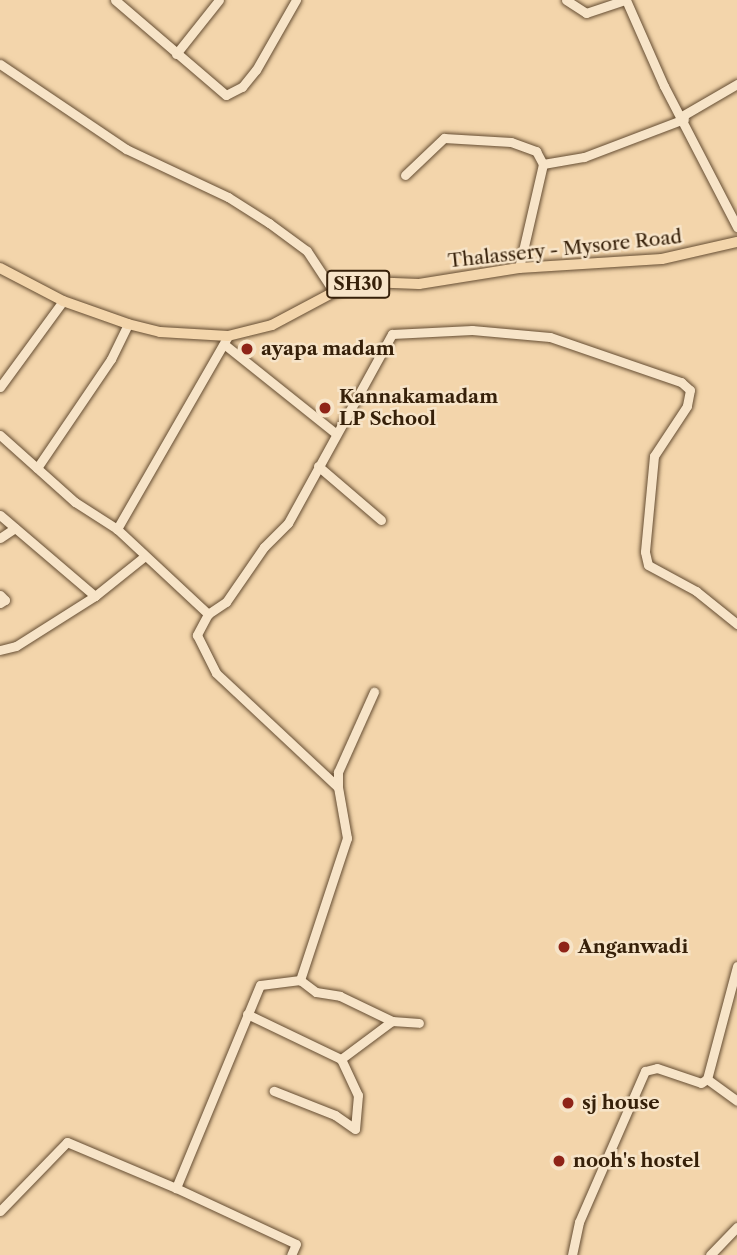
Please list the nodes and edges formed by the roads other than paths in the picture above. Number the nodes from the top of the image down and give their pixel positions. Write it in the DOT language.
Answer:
graph roads {
  1 [pos="115,0"];
  2 [pos="219,0"];
  3 [pos="296,0"];
  4 [pos="566,0"];
  5 [pos="626,0"];
  6 [pos="176,54"];
  7 [pos="0,64"];
  8 [pos="737,84"];
  9 [pos="683,117"];
  10 [pos="543,164"];
  11 [pos="405,175"];
  12 [pos="737,227"];
  13 [pos="737,242"];
  14 [pos="0,268"];
  15 [pos="519,268"];
  16 [pos="334,292"];
  17 [pos="63,301"];
  18 [pos="128,324"];
  19 [pos="226,340"];
  20 [pos="0,387"];
  21 [pos="335,433"];
  22 [pos="0,435"];
  23 [pos="318,466"];
  24 [pos="37,468"];
  25 [pos="0,515"];
  26 [pos="381,520"];
  27 [pos="15,528"];
  28 [pos="117,529"];
  29 [pos="0,538"];
  30 [pos="145,556"];
  31 [pos="0,595"];
  32 [pos="95,596"];
  33 [pos="0,603"];
  34 [pos="208,614"];
  35 [pos="737,624"];
  36 [pos="0,650"];
  37 [pos="374,692"];
  38 [pos="338,787"];
  39 [pos="737,966"];
  40 [pos="300,980"];
  41 [pos="247,1014"];
  42 [pos="392,1021"];
  43 [pos="419,1023"];
  44 [pos="341,1059"];
  45 [pos="707,1079"];
  46 [pos="274,1091"];
  47 [pos="737,1101"];
  48 [pos="176,1188"];
  49 [pos="0,1211"];
  50 [pos="737,1227"];
  51 [pos="291,1255"];
  52 [pos="572,1255"];
  53 [pos="710,1255"];
  1 -- 6 [label="street"];
  2 -- 6 [label="street"];
  3 -- 6 [label="street"];
  4 -- 5 [label="street"];
  5 -- 9 [label="street"];
  7 -- 16 [label="street"];
  8 -- 9 [label="street"];
  9 -- 10 [label="street"];
  9 -- 12 [label="street"];
  10 -- 11 [label="street"];
  10 -- 15 [label="street"];
  13 -- 15 [label="main road, Thalassery - Mysore Road / SH30"];
  14 -- 17 [label="main road, Thalassery - Mysore Road / SH30"];
  15 -- 16 [label="main road, Thalassery - Mysore Road / SH30"];
  16 -- 19 [label="main road, Thalassery - Mysore Road / SH30"];
  17 -- 18 [label="main road, Thalassery - Mysore Road / SH30"];
  17 -- 20 [label="street"];
  18 -- 19 [label="main road, Thalassery - Mysore Road / SH30"];
  18 -- 24 [label="street"];
  19 -- 21 [label="street"];
  19 -- 28 [label="street"];
  21 -- 23 [label="street"];
  21 -- 35 [label="street"];
  22 -- 24 [label="street"];
  23 -- 26 [label="street"];
  23 -- 34 [label="street"];
  24 -- 28 [label="street"];
  25 -- 27 [label="street"];
  27 -- 29 [label="street"];
  27 -- 32 [label="street"];
  28 -- 30 [label="street"];
  30 -- 32 [label="street"];
  30 -- 34 [label="street"];
  31 -- 33 [label="street"];
  32 -- 36 [label="street"];
  34 -- 38 [label="street"];
  37 -- 38 [label="street"];
  38 -- 40 [label="street"];
  39 -- 45 [label="street"];
  40 -- 41 [label="street"];
  40 -- 42 [label="street"];
  41 -- 44 [label="street"];
  41 -- 48 [label="street"];
  42 -- 43 [label="street"];
  42 -- 44 [label="street"];
  44 -- 46 [label="street"];
  45 -- 47 [label="street"];
  45 -- 52 [label="street"];
  48 -- 49 [label="street"];
  48 -- 51 [label="street"];
  50 -- 53 [label="street"];
}
